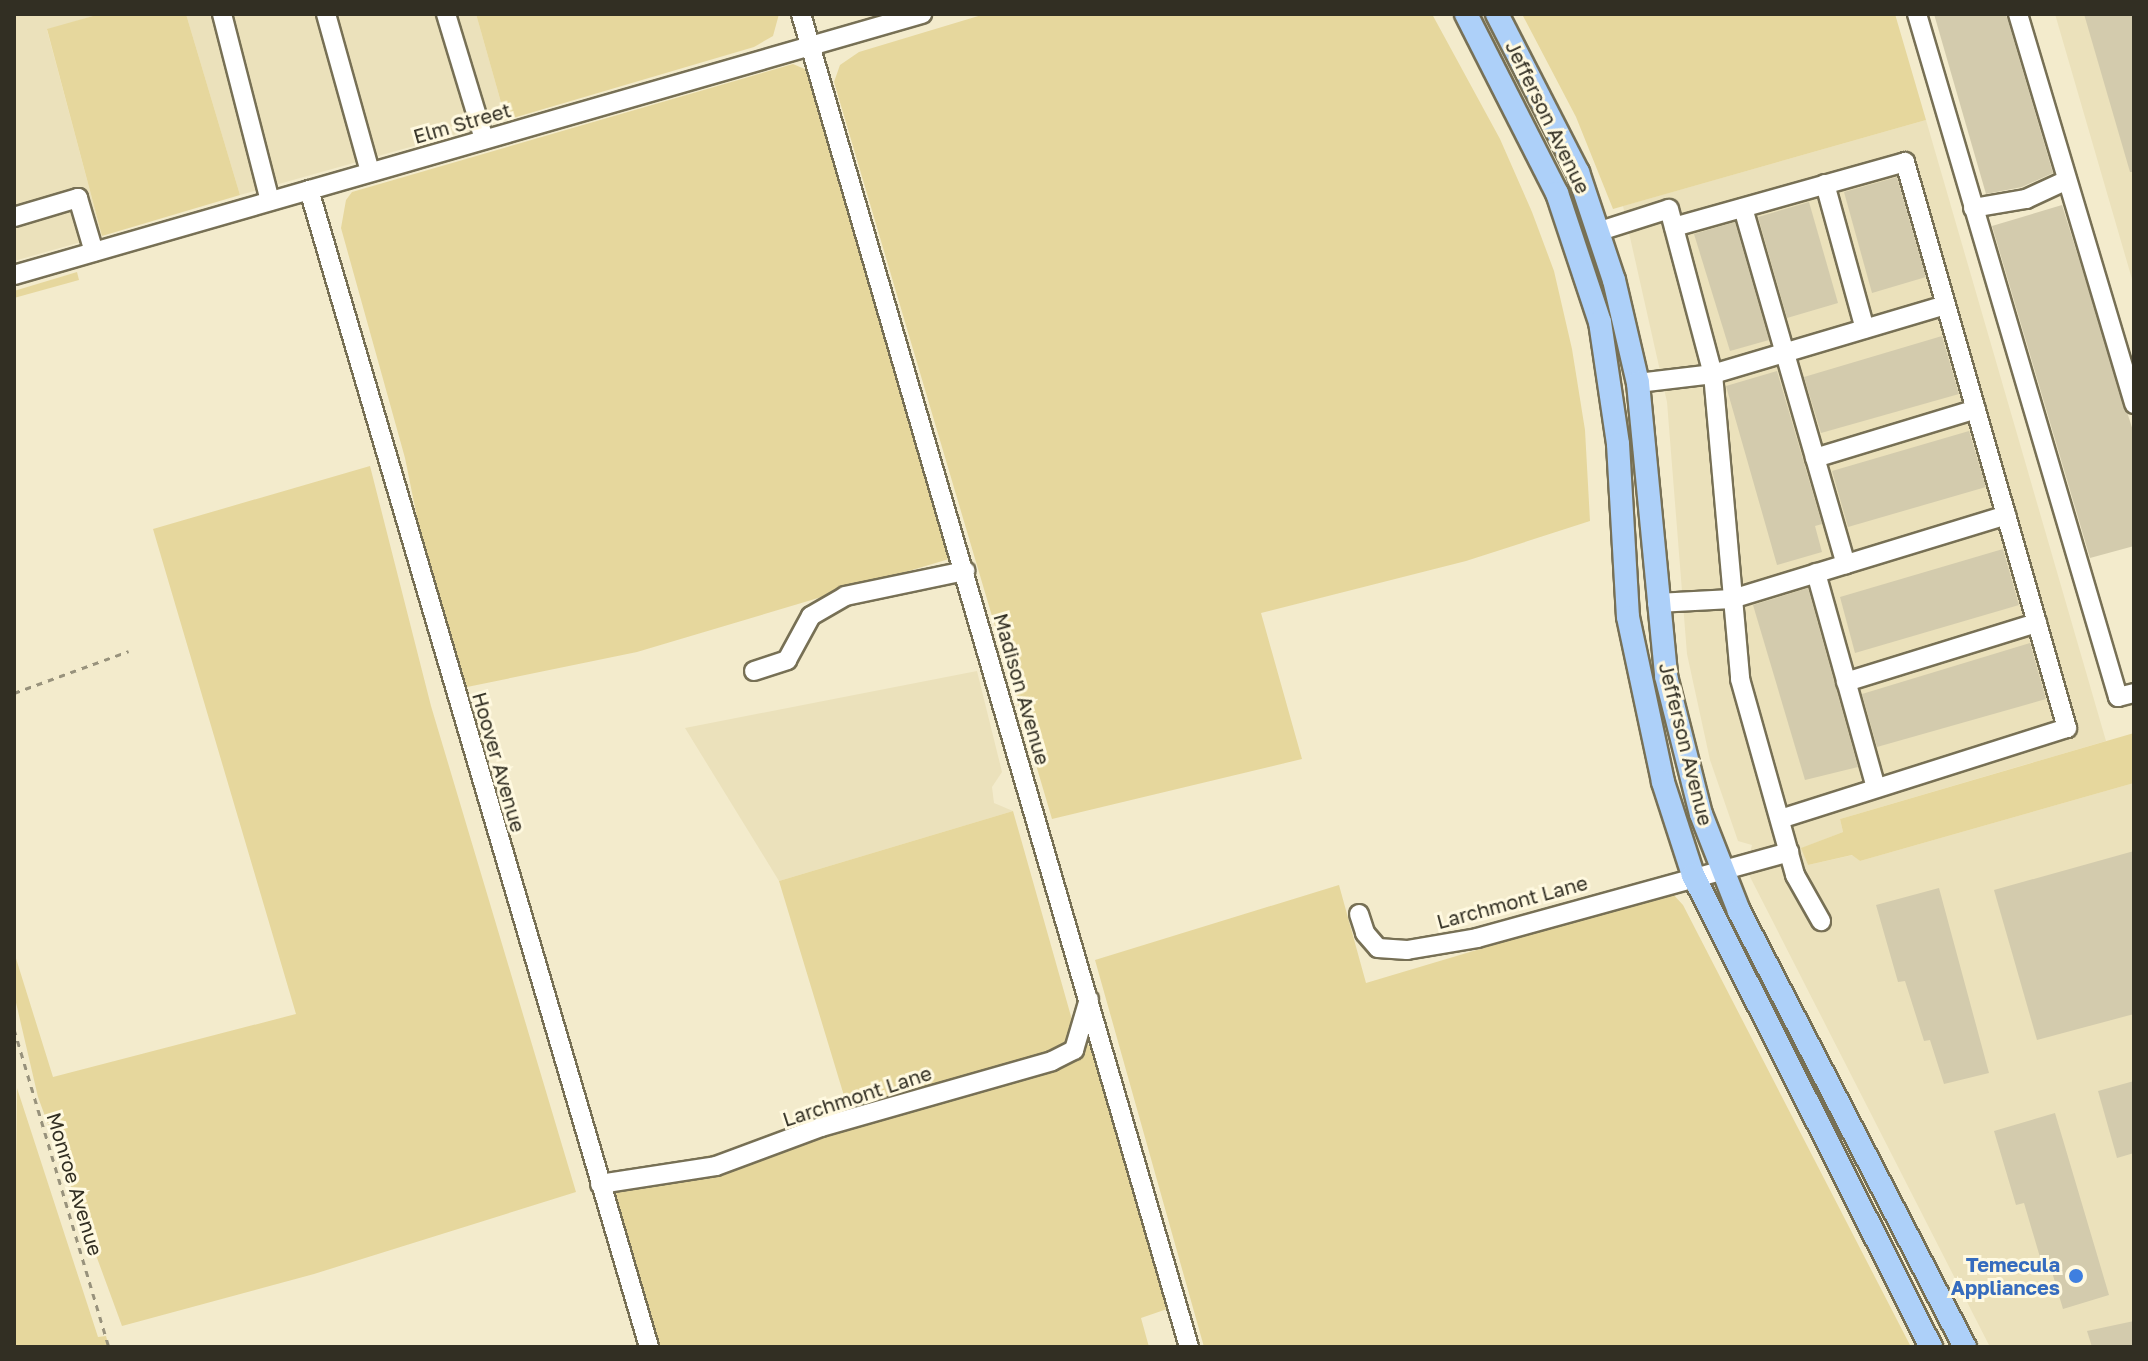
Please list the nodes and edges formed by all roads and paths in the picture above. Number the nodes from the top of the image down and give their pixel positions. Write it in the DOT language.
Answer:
graph roads {
  1 [pos="222,14"];
  2 [pos="326,14"];
  3 [pos="446,14"];
  4 [pos="801,14"];
  5 [pos="922,14"];
  6 [pos="1466,14"];
  7 [pos="1497,14"];
  8 [pos="1917,14"];
  9 [pos="2018,14"];
  10 [pos="810,45"];
  11 [pos="484,139"];
  12 [pos="370,172"];
  13 [pos="2067,180"];
  14 [pos="1825,184"];
  15 [pos="309,190"];
  16 [pos="270,201"];
  17 [pos="1743,208"];
  18 [pos="1973,208"];
  19 [pos="14,217"];
  20 [pos="1674,227"];
  21 [pos="1600,231"];
  22 [pos="94,252"];
  23 [pos="1582,259"];
  24 [pos="14,275"];
  25 [pos="1946,305"];
  26 [pos="1865,329"];
  27 [pos="1785,353"];
  28 [pos="1713,374"];
  29 [pos="1638,383"];
  30 [pos="2134,404"];
  31 [pos="1976,409"];
  32 [pos="1815,458"];
  33 [pos="2006,515"];
  34 [pos="1846,564"];
  35 [pos="965,571"];
  36 [pos="1816,573"];
  37 [pos="1732,599"];
  38 [pos="1657,603"];
  39 [pos="2037,623"];
  40 [pos="129,651"];
  41 [pos="754,671"];
  42 [pos="1846,682"];
  43 [pos="14,693"];
  44 [pos="2134,693"];
  45 [pos="1876,788"];
  46 [pos="1780,819"];
  47 [pos="1789,852"];
  48 [pos="1722,868"];
  49 [pos="1693,875"];
  50 [pos="1359,914"];
  51 [pos="1821,921"];
  52 [pos="1089,999"];
  53 [pos="14,1029"];
  54 [pos="600,1184"];
  55 [pos="1875,1236"];
  56 [pos="109,1347"];
  57 [pos="649,1347"];
  58 [pos="1189,1347"];
  59 [pos="1931,1347"];
  60 [pos="1952,1347"];
  61 [pos="1965,1347"];
  1 -- 16 [label="street"];
  2 -- 12 [label="street"];
  3 -- 11 [label="street"];
  4 -- 10 [label="street, Madison Avenue"];
  5 -- 10 [label="street, Elm Street"];
  6 -- 23 [label="main road, Jefferson Avenue"];
  7 -- 21 [label="main road, Jefferson Avenue"];
  8 -- 18 [label="street"];
  9 -- 13 [label="street"];
  10 -- 11 [label="street, Elm Street"];
  10 -- 35 [label="street, Madison Avenue"];
  11 -- 12 [label="street, Elm Street"];
  12 -- 15 [label="street, Elm Street"];
  13 -- 18 [label="street"];
  13 -- 30 [label="street"];
  14 -- 17 [label="street"];
  14 -- 25 [label="street"];
  14 -- 26 [label="street"];
  15 -- 16 [label="street, Elm Street"];
  15 -- 54 [label="street, Hoover Avenue"];
  16 -- 22 [label="street, Elm Street"];
  17 -- 20 [label="street"];
  17 -- 27 [label="street"];
  18 -- 44 [label="street"];
  19 -- 22 [label="street"];
  20 -- 21 [label="street"];
  20 -- 28 [label="street"];
  21 -- 29 [label="main road, Jefferson Avenue"];
  22 -- 24 [label="street, Elm Street"];
  23 -- 29 [label="main road"];
  23 -- 49 [label="main road, Jefferson Avenue"];
  25 -- 26 [label="street"];
  25 -- 31 [label="street"];
  26 -- 27 [label="street"];
  27 -- 28 [label="street"];
  27 -- 32 [label="street"];
  28 -- 29 [label="street"];
  28 -- 37 [label="street"];
  29 -- 38 [label="main road, Jefferson Avenue"];
  31 -- 32 [label="street"];
  31 -- 33 [label="street"];
  32 -- 34 [label="street"];
  33 -- 34 [label="street"];
  33 -- 39 [label="street"];
  34 -- 36 [label="street"];
  35 -- 41 [label="street"];
  35 -- 52 [label="street, Madison Avenue"];
  36 -- 37 [label="street"];
  36 -- 42 [label="street"];
  37 -- 38 [label="street"];
  37 -- 46 [label="street"];
  38 -- 48 [label="main road, Jefferson Avenue"];
  39 -- 42 [label="street"];
  39 -- 45 [label="street"];
  40 -- 43 [label="path"];
  42 -- 45 [label="street"];
  45 -- 46 [label="street"];
  46 -- 47 [label="street"];
  47 -- 48 [label="street"];
  47 -- 51 [label="street"];
  48 -- 49 [label="street"];
  48 -- 61 [label="main road, Jefferson Avenue"];
  49 -- 50 [label="street, Larchmont Lane"];
  49 -- 55 [label="main road, Jefferson Avenue"];
  52 -- 54 [label="street, Larchmont Lane"];
  52 -- 58 [label="street, Madison Avenue"];
  53 -- 56 [label="path, Monroe Avenue"];
  54 -- 57 [label="street, Hoover Avenue"];
  55 -- 59 [label="main road, Jefferson Avenue"];
  55 -- 60 [label="main road"];
}
